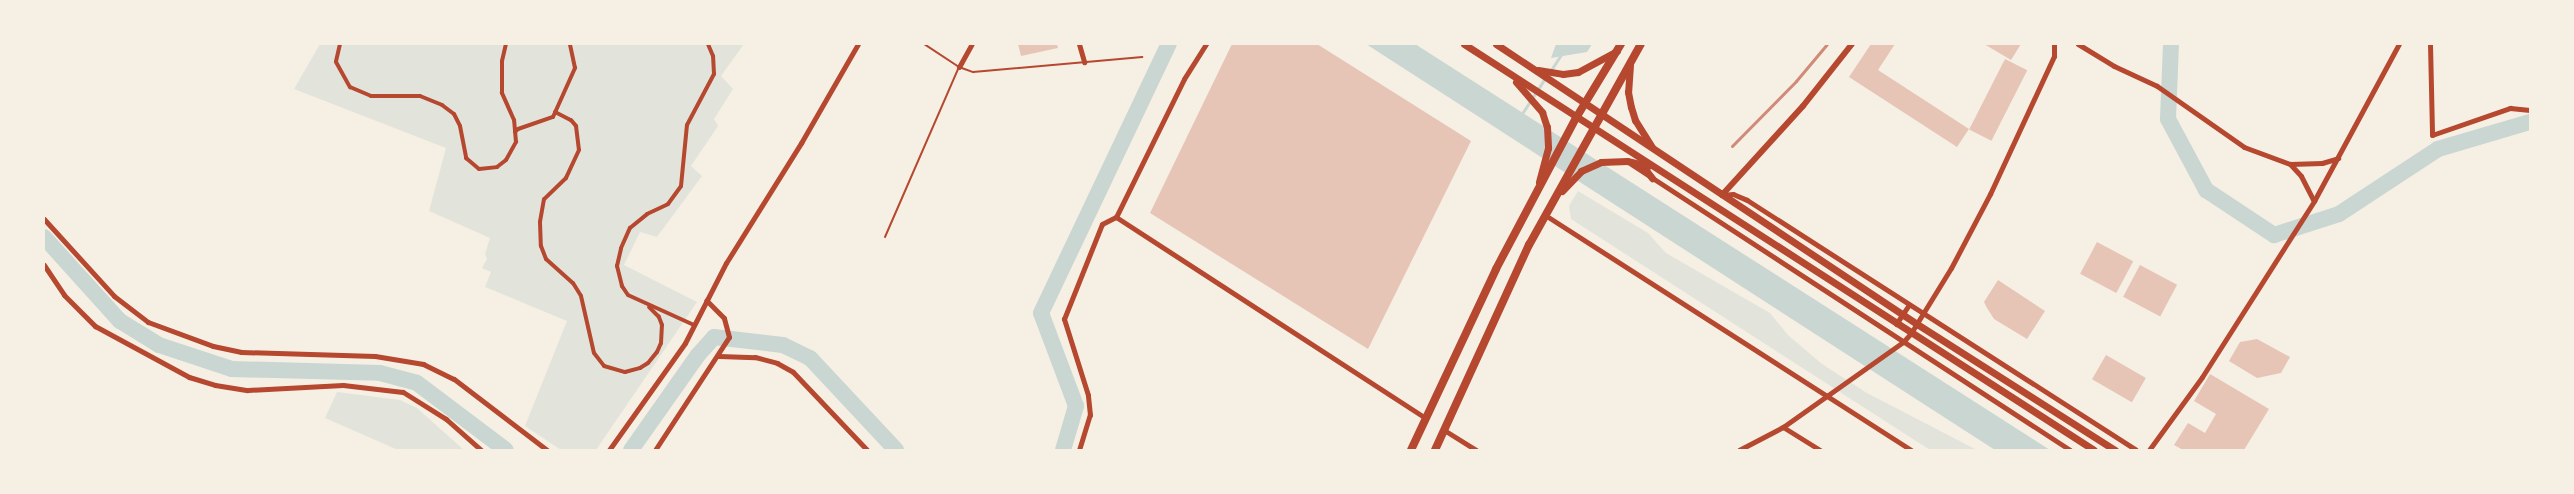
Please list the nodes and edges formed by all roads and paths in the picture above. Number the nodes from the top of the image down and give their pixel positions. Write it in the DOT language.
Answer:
graph roads {
  1 [pos="340,44"];
  2 [pos="506,44"];
  3 [pos="570,44"];
  4 [pos="708,44"];
  5 [pos="858,44"];
  6 [pos="924,44"];
  7 [pos="972,44"];
  8 [pos="1079,44"];
  9 [pos="1206,44"];
  10 [pos="1464,44"];
  11 [pos="1496,44"];
  12 [pos="1641,44"];
  13 [pos="1852,44"];
  14 [pos="2054,44"];
  15 [pos="2078,44"];
  16 [pos="2399,44"];
  17 [pos="2430,44"];
  18 [pos="1619,47"];
  19 [pos="1142,57"];
  20 [pos="1631,60"];
  21 [pos="1084,62"];
  22 [pos="959,67"];
  23 [pos="1537,70"];
  24 [pos="1528,90"];
  25 [pos="1585,104"];
  26 [pos="2530,110"];
  27 [pos="555,112"];
  28 [pos="1600,114"];
  29 [pos="1576,118"];
  30 [pos="1592,128"];
  31 [pos="515,133"];
  32 [pos="1629,151"];
  33 [pos="1656,151"];
  34 [pos="2338,158"];
  35 [pos="1627,161"];
  36 [pos="1640,164"];
  37 [pos="2290,164"];
  38 [pos="1656,168"];
  39 [pos="1652,178"];
  40 [pos="1541,180"];
  41 [pos="1561,190"];
  42 [pos="1722,195"];
  43 [pos="2314,201"];
  44 [pos="1545,215"];
  45 [pos="1116,217"];
  46 [pos="44,219"];
  47 [pos="885,237"];
  48 [pos="44,265"];
  49 [pos="706,300"];
  50 [pos="1908,305"];
  51 [pos="649,307"];
  52 [pos="1902,314"];
  53 [pos="1923,315"];
  54 [pos="1896,324"];
  55 [pos="1917,324"];
  56 [pos="695,326"];
  57 [pos="1911,333"];
  58 [pos="1903,342"];
  59 [pos="719,356"];
  60 [pos="1827,396"];
  61 [pos="2079,414"];
  62 [pos="1426,418"];
  63 [pos="2072,424"];
  64 [pos="1783,427"];
  65 [pos="1444,430"];
  66 [pos="481,450"];
  67 [pos="547,450"];
  68 [pos="609,450"];
  69 [pos="655,450"];
  70 [pos="867,450"];
  71 [pos="1079,450"];
  72 [pos="1411,450"];
  73 [pos="1435,450"];
  74 [pos="1476,450"];
  75 [pos="1739,450"];
  76 [pos="1820,450"];
  77 [pos="1911,450"];
  78 [pos="2070,450"];
  79 [pos="2094,450"];
  80 [pos="2115,450"];
  81 [pos="2136,450"];
  82 [pos="2149,450"];
  1 -- 31 [label="street"];
  2 -- 31 [label="street"];
  3 -- 27 [label="street"];
  4 -- 51 [label="street"];
  5 -- 49 [label="street"];
  6 -- 22 [label="lane"];
  7 -- 22 [label="street"];
  8 -- 21 [label="street"];
  9 -- 45 [label="street"];
  10 -- 24 [label="main road"];
  11 -- 23 [label="main road"];
  12 -- 20 [label="main road"];
  13 -- 42 [label="street"];
  14 -- 53 [label="street"];
  15 -- 37 [label="street"];
  16 -- 34 [label="street"];
  17 -- 26 [label="street"];
  18 -- 20 [label="main road"];
  18 -- 23 [label="main road"];
  18 -- 25 [label="main road"];
  19 -- 21 [label="lane"];
  20 -- 28 [label="main road"];
  20 -- 33 [label="main road"];
  21 -- 22 [label="lane"];
  22 -- 47 [label="lane"];
  23 -- 25 [label="main road"];
  24 -- 29 [label="main road"];
  24 -- 40 [label="main road"];
  25 -- 28 [label="main road"];
  25 -- 29 [label="main road"];
  27 -- 31 [label="street"];
  27 -- 51 [label="street"];
  28 -- 30 [label="main road"];
  28 -- 33 [label="main road"];
  29 -- 30 [label="main road"];
  29 -- 40 [label="main road"];
  30 -- 32 [label="main road"];
  30 -- 41 [label="main road"];
  32 -- 36 [label="main road"];
  32 -- 38 [label="main road"];
  33 -- 42 [label="main road"];
  34 -- 37 [label="street"];
  34 -- 43 [label="street"];
  35 -- 36 [label="main road"];
  35 -- 39 [label="street"];
  35 -- 41 [label="main road"];
  36 -- 38 [label="main road"];
  36 -- 39 [label="main road"];
  37 -- 43 [label="street"];
  38 -- 54 [label="main road"];
  39 -- 58 [label="street"];
  40 -- 62 [label="main road"];
  41 -- 44 [label="main road"];
  42 -- 50 [label="street"];
  42 -- 52 [label="main road"];
  43 -- 82 [label="street"];
  44 -- 60 [label="street"];
  44 -- 65 [label="main road"];
  45 -- 62 [label="street"];
  45 -- 71 [label="street"];
  46 -- 67 [label="street"];
  48 -- 66 [label="street"];
  49 -- 56 [label="street"];
  49 -- 59 [label="street"];
  50 -- 52 [label="street"];
  50 -- 53 [label="street"];
  51 -- 56 [label="street"];
  52 -- 54 [label="street"];
  52 -- 55 [label="main road"];
  53 -- 55 [label="street"];
  53 -- 61 [label="street"];
  54 -- 57 [label="main road"];
  55 -- 57 [label="street"];
  55 -- 63 [label="main road"];
  56 -- 68 [label="street"];
  57 -- 58 [label="street"];
  57 -- 79 [label="main road"];
  58 -- 60 [label="street"];
  58 -- 78 [label="street"];
  59 -- 69 [label="street"];
  59 -- 70 [label="street"];
  60 -- 64 [label="street"];
  60 -- 77 [label="street"];
  61 -- 63 [label="street"];
  61 -- 81 [label="street"];
  62 -- 72 [label="main road"];
  63 -- 80 [label="main road"];
  64 -- 75 [label="street"];
  64 -- 76 [label="street"];
  65 -- 73 [label="main road"];
  65 -- 74 [label="street"];
}
